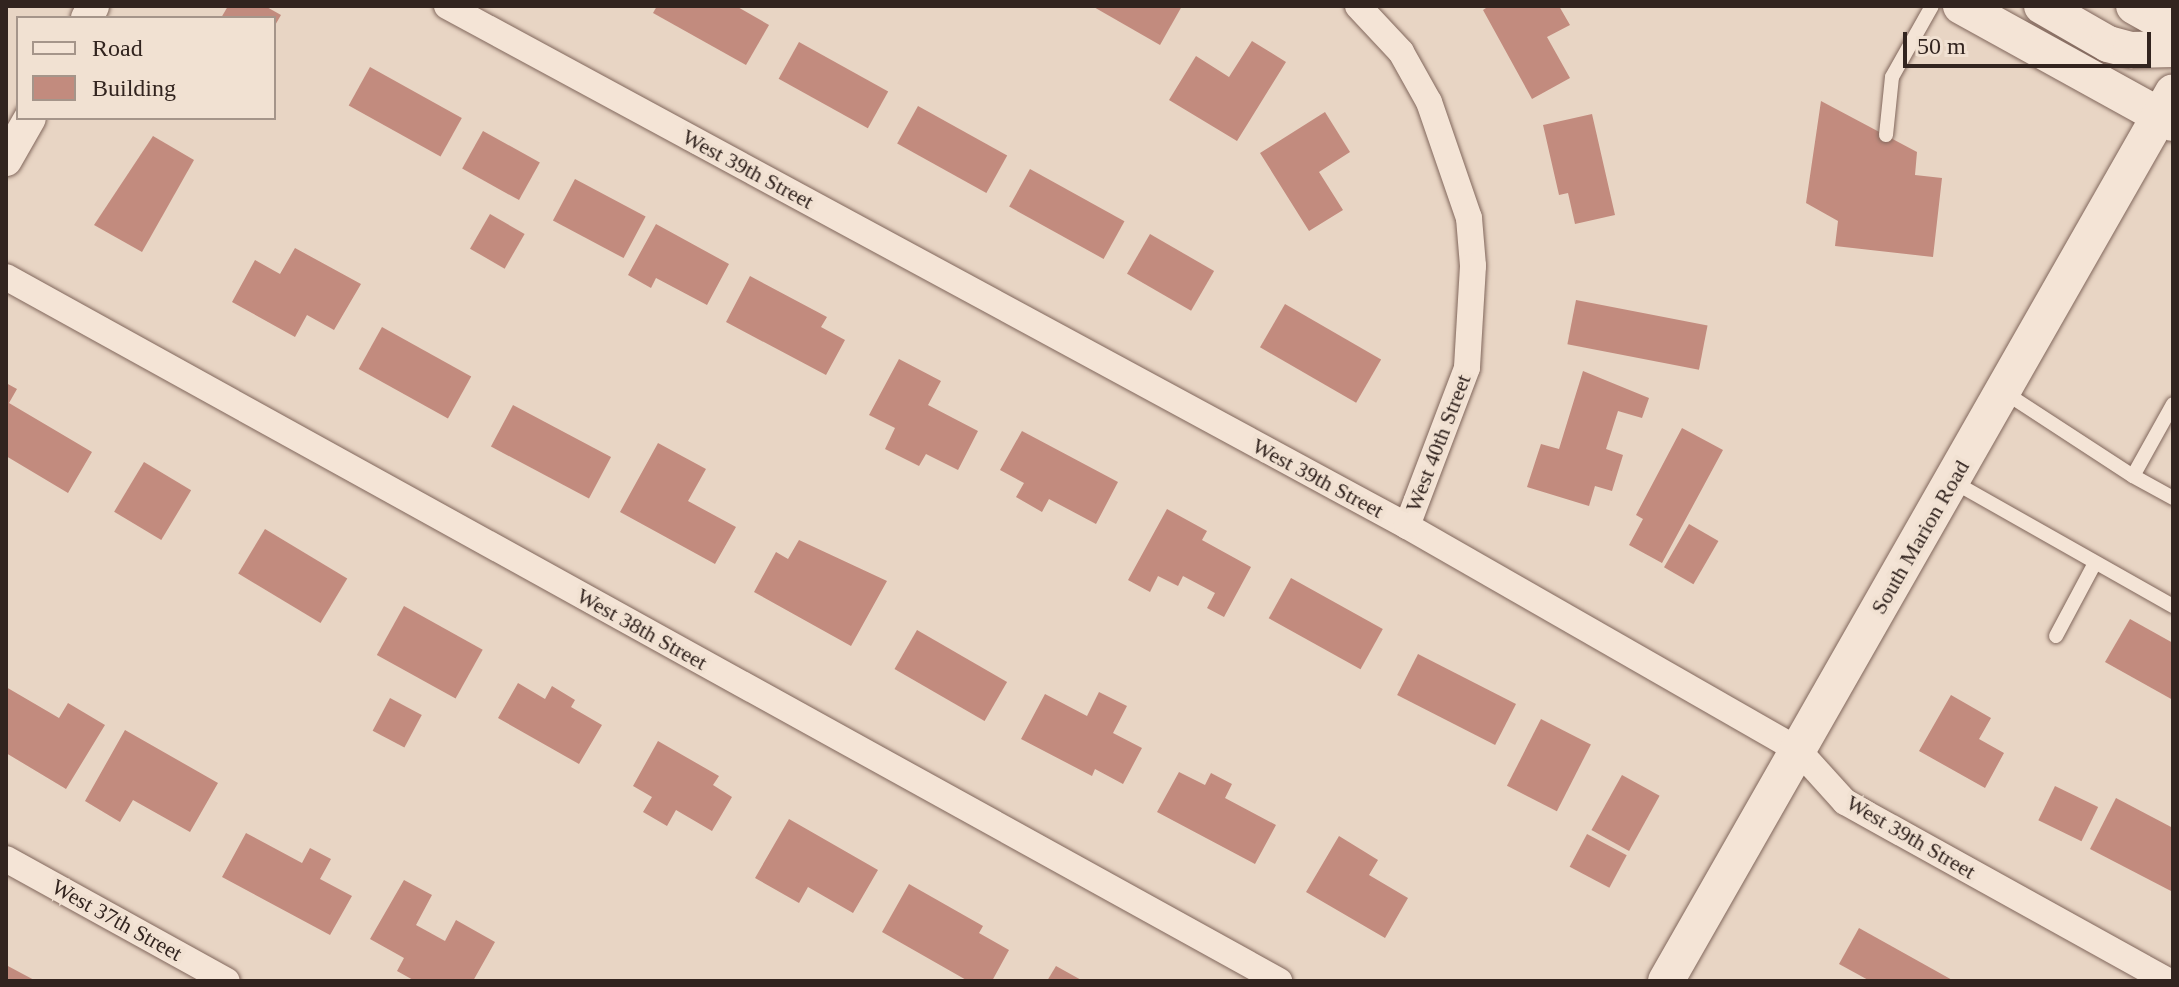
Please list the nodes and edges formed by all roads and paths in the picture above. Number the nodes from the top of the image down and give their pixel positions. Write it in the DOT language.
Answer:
graph roads {
  1 [pos="447,6"];
  2 [pos="1358,6"];
  3 [pos="1932,6"];
  4 [pos="1961,6"];
  5 [pos="2042,6"];
  6 [pos="2134,6"];
  7 [pos="2173,28"];
  8 [pos="2173,49"];
  9 [pos="2170,111"];
  10 [pos="29,120"];
  11 [pos="1886,135"];
  12 [pos="6,160"];
  13 [pos="6,277"];
  14 [pos="2003,392"];
  15 [pos="2173,404"];
  16 [pos="2133,476"];
  17 [pos="1952,480"];
  18 [pos="2173,498"];
  19 [pos="1407,526"];
  20 [pos="2095,563"];
  21 [pos="2173,606"];
  22 [pos="2056,636"];
  23 [pos="1798,750"];
  24 [pos="6,859"];
  25 [pos="227,981"];
  26 [pos="1279,981"];
  27 [pos="1666,981"];
  28 [pos="2168,981"];
  1 -- 19 [label="street, West 39th Street"];
  2 -- 19 [label="street, West 40th Street"];
  3 -- 11 [label="lane"];
  4 -- 9 [label="main road"];
  5 -- 8 [label="main road"];
  6 -- 7 [label="main road"];
  9 -- 14 [label="main road, South Marion Road"];
  10 -- 12 [label="street"];
  13 -- 26 [label="street, West 38th Street"];
  14 -- 16 [label="lane"];
  14 -- 17 [label="main road, South Marion Road"];
  15 -- 16 [label="lane"];
  16 -- 18 [label="lane"];
  17 -- 20 [label="lane"];
  17 -- 23 [label="main road, South Marion Road"];
  19 -- 23 [label="street, West 39th Street"];
  20 -- 21 [label="lane"];
  20 -- 22 [label="lane"];
  23 -- 27 [label="main road, South Marion Road"];
  23 -- 28 [label="street, West 39th Street"];
  24 -- 25 [label="street, West 37th Street"];
}
